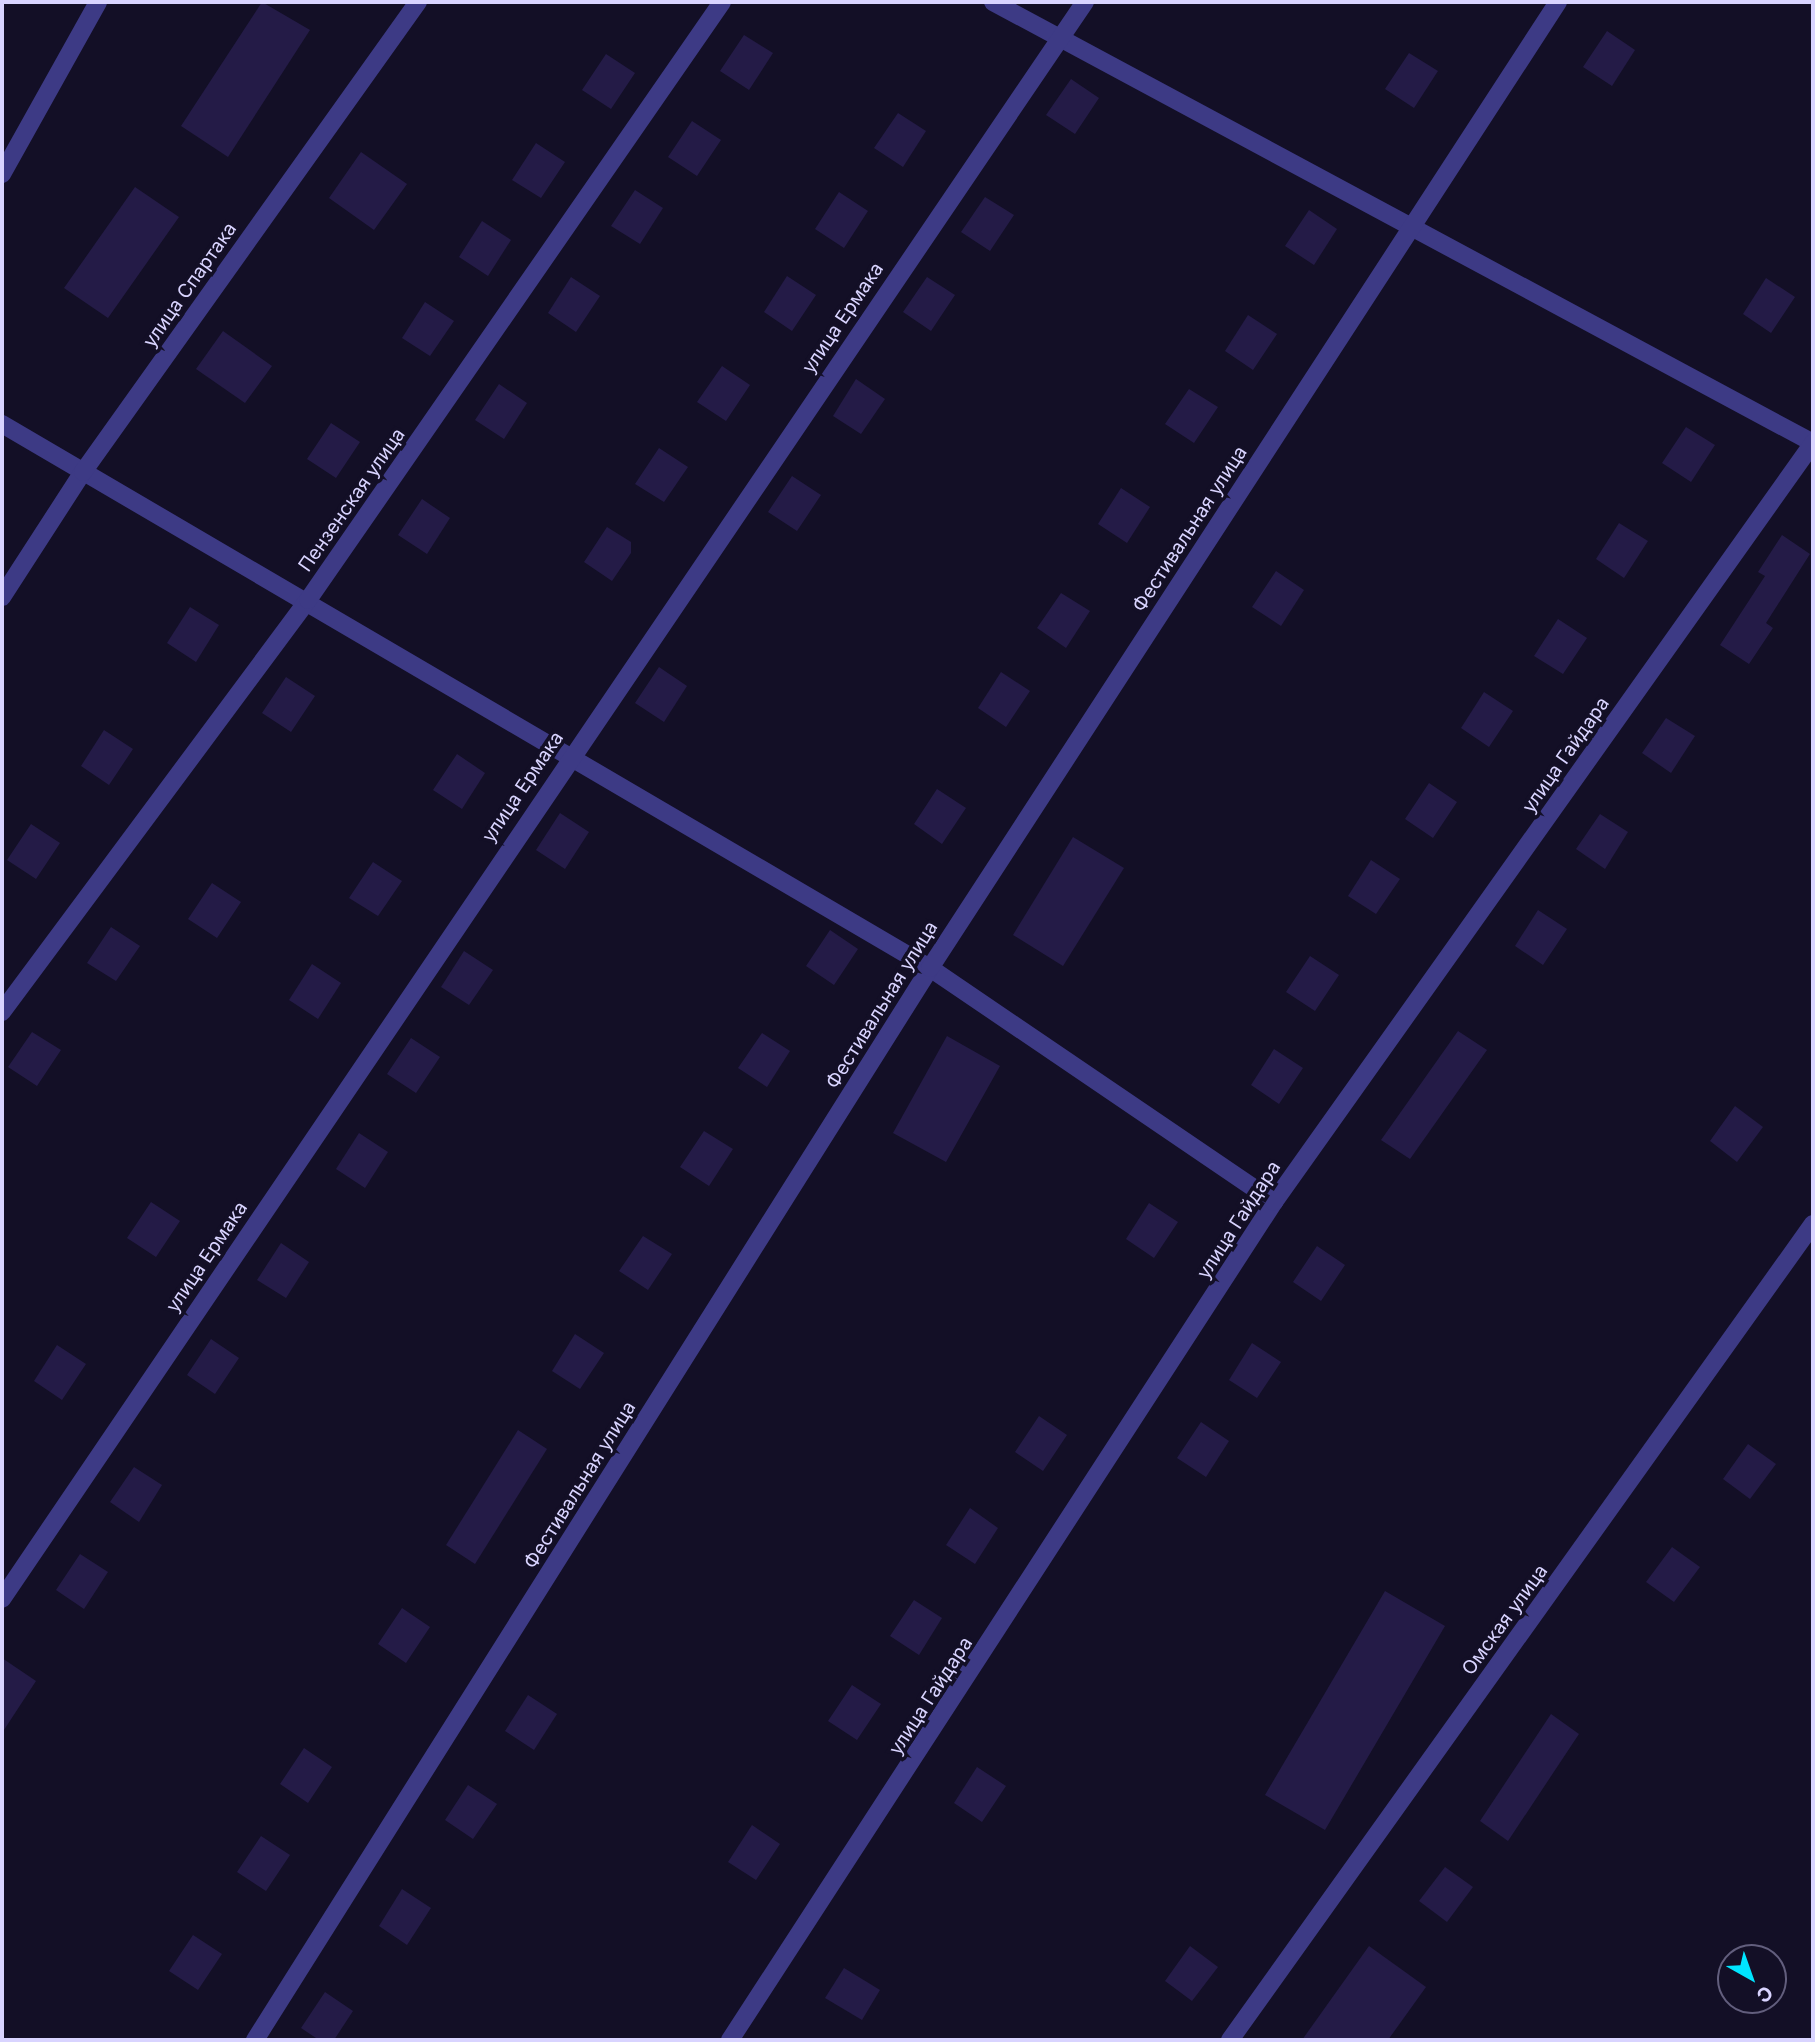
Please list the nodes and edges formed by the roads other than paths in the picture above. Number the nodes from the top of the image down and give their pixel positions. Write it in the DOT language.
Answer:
graph roads {
  1 [pos="98,2"];
  2 [pos="418,2"];
  3 [pos="722,2"];
  4 [pos="993,2"];
  5 [pos="1085,2"];
  6 [pos="1558,2"];
  7 [pos="1060,37"];
  8 [pos="2,174"];
  9 [pos="1410,227"];
  10 [pos="2,424"];
  11 [pos="1813,443"];
  12 [pos="83,472"];
  13 [pos="2,597"];
  14 [pos="308,600"];
  15 [pos="570,755"];
  16 [pos="930,968"];
  17 [pos="2,1012"];
  18 [pos="1274,1202"];
  19 [pos="1813,1224"];
  20 [pos="2,1600"];
  21 [pos="255,2040"];
  22 [pos="730,2040"];
  23 [pos="1230,2040"];
  1 -- 8 [label="street"];
  2 -- 12 [label="street, улица Спартака"];
  3 -- 14 [label="street, Пензенская улица"];
  4 -- 7 [label="street"];
  5 -- 7 [label="street, улица Ермака"];
  6 -- 9 [label="street, Фестивальная улица"];
  7 -- 9 [label="street"];
  7 -- 15 [label="street, улица Ермака"];
  9 -- 11 [label="street"];
  9 -- 16 [label="street, Фестивальная улица"];
  10 -- 12 [label="street"];
  11 -- 18 [label="street, улица Гайдара"];
  12 -- 13 [label="street, улица Спартака"];
  12 -- 14 [label="street"];
  14 -- 15 [label="street"];
  14 -- 17 [label="street, Пензенская улица"];
  15 -- 16 [label="street"];
  15 -- 20 [label="street, улица Ермака"];
  16 -- 18 [label="street"];
  16 -- 21 [label="street, Фестивальная улица"];
  18 -- 22 [label="street, улица Гайдара"];
  19 -- 23 [label="street, Омская улица"];
}
